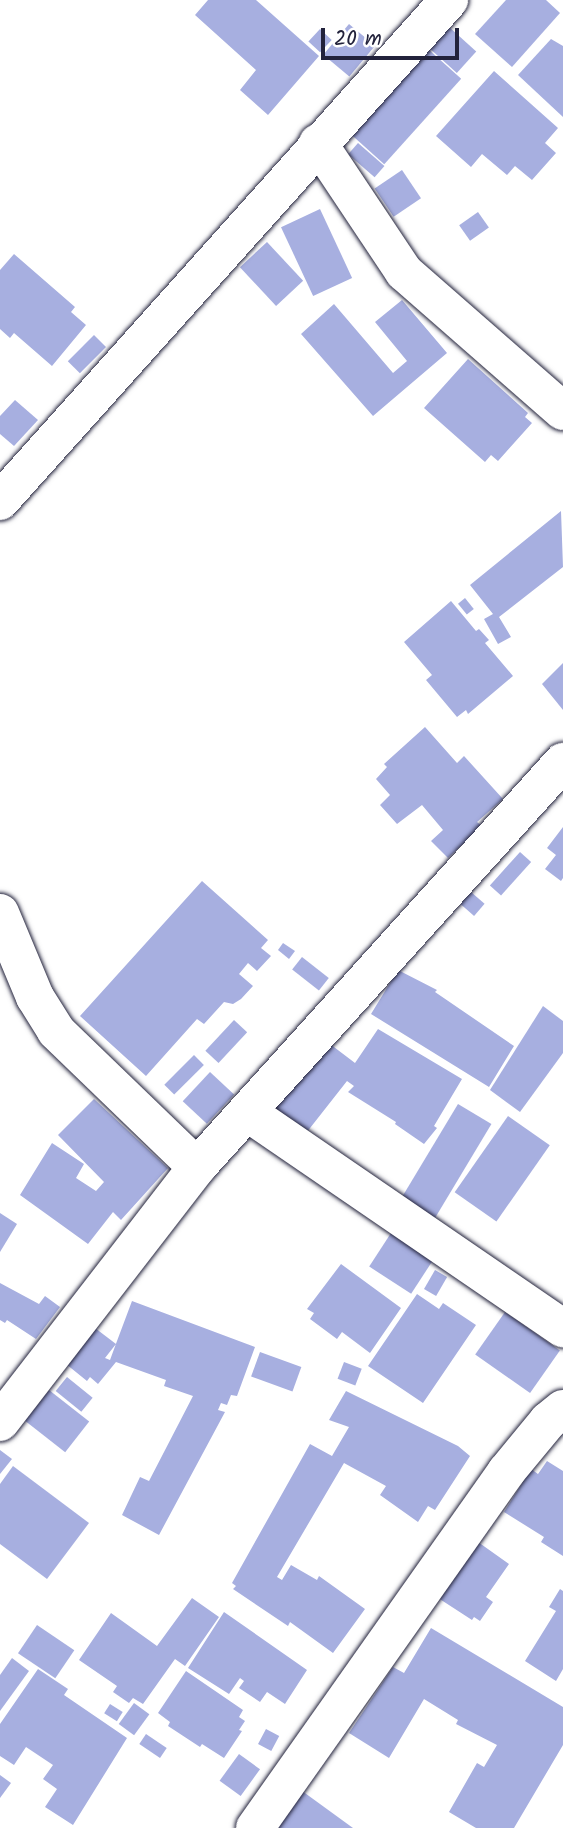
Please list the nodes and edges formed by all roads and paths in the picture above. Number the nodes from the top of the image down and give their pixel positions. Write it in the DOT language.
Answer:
graph roads {
  1 [pos="449,0"];
  2 [pos="318,143"];
  3 [pos="563,411"];
  4 [pos="0,501"];
  5 [pos="563,762"];
  6 [pos="0,914"];
  7 [pos="247,1112"];
  8 [pos="197,1167"];
  9 [pos="563,1328"];
  10 [pos="563,1409"];
  11 [pos="0,1422"];
  12 [pos="255,1828"];
  1 -- 2 [label="street"];
  2 -- 3 [label="street"];
  2 -- 4 [label="street"];
  5 -- 7 [label="street"];
  6 -- 8 [label="street"];
  7 -- 8 [label="street"];
  7 -- 9 [label="street"];
  8 -- 11 [label="street"];
  10 -- 12 [label="street"];
}
